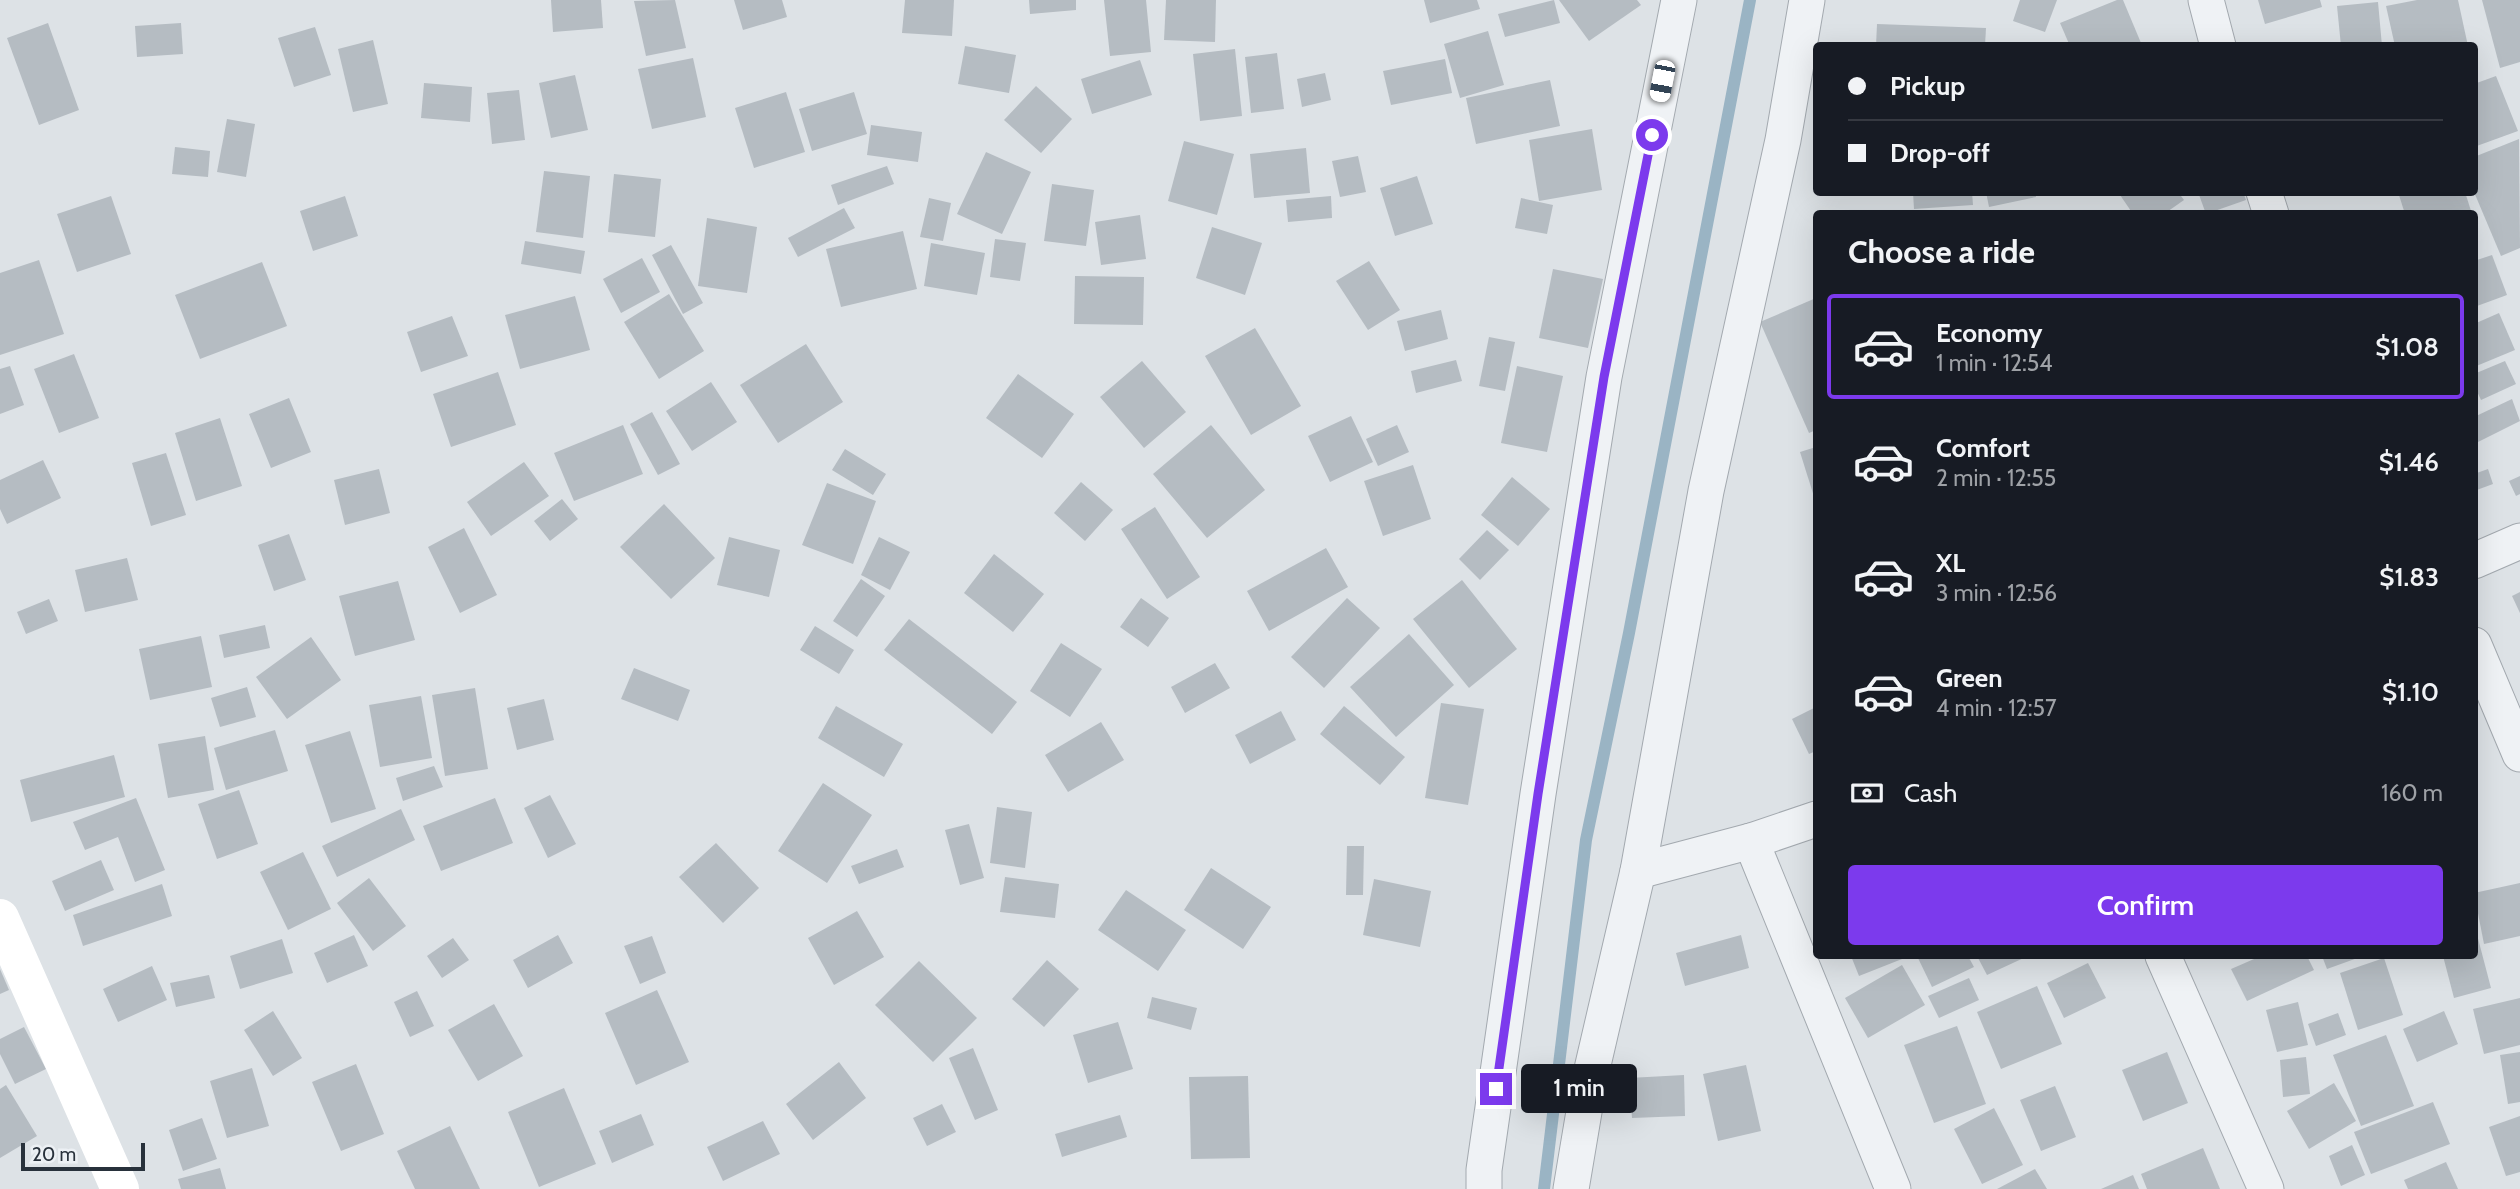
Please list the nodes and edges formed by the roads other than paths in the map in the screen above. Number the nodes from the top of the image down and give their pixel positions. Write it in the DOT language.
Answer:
graph roads {
  1 [pos="1679,0"];
  2 [pos="1807,0"];
  3 [pos="2206,0"];
  4 [pos="2217,42"];
  5 [pos="2520,541"];
  6 [pos="2478,559"];
  7 [pos="2478,654"];
  8 [pos="2520,754"];
  9 [pos="1813,820"];
  10 [pos="1751,841"];
  11 [pos="1639,871"];
  12 [pos="0,918"];
  13 [pos="2164,959"];
  14 [pos="120,1189"];
  15 [pos="1484,1189"];
  16 [pos="1571,1189"];
  17 [pos="1893,1189"];
  18 [pos="2266,1189"];
  1 -- 15 [label="street"];
  2 -- 11 [label="street"];
  3 -- 4 [label="street"];
  5 -- 6 [label="street"];
  7 -- 8 [label="street"];
  9 -- 10 [label="street"];
  10 -- 11 [label="street"];
  10 -- 17 [label="street"];
  11 -- 16 [label="street"];
  12 -- 14 [label="street"];
  13 -- 18 [label="street"];
}
